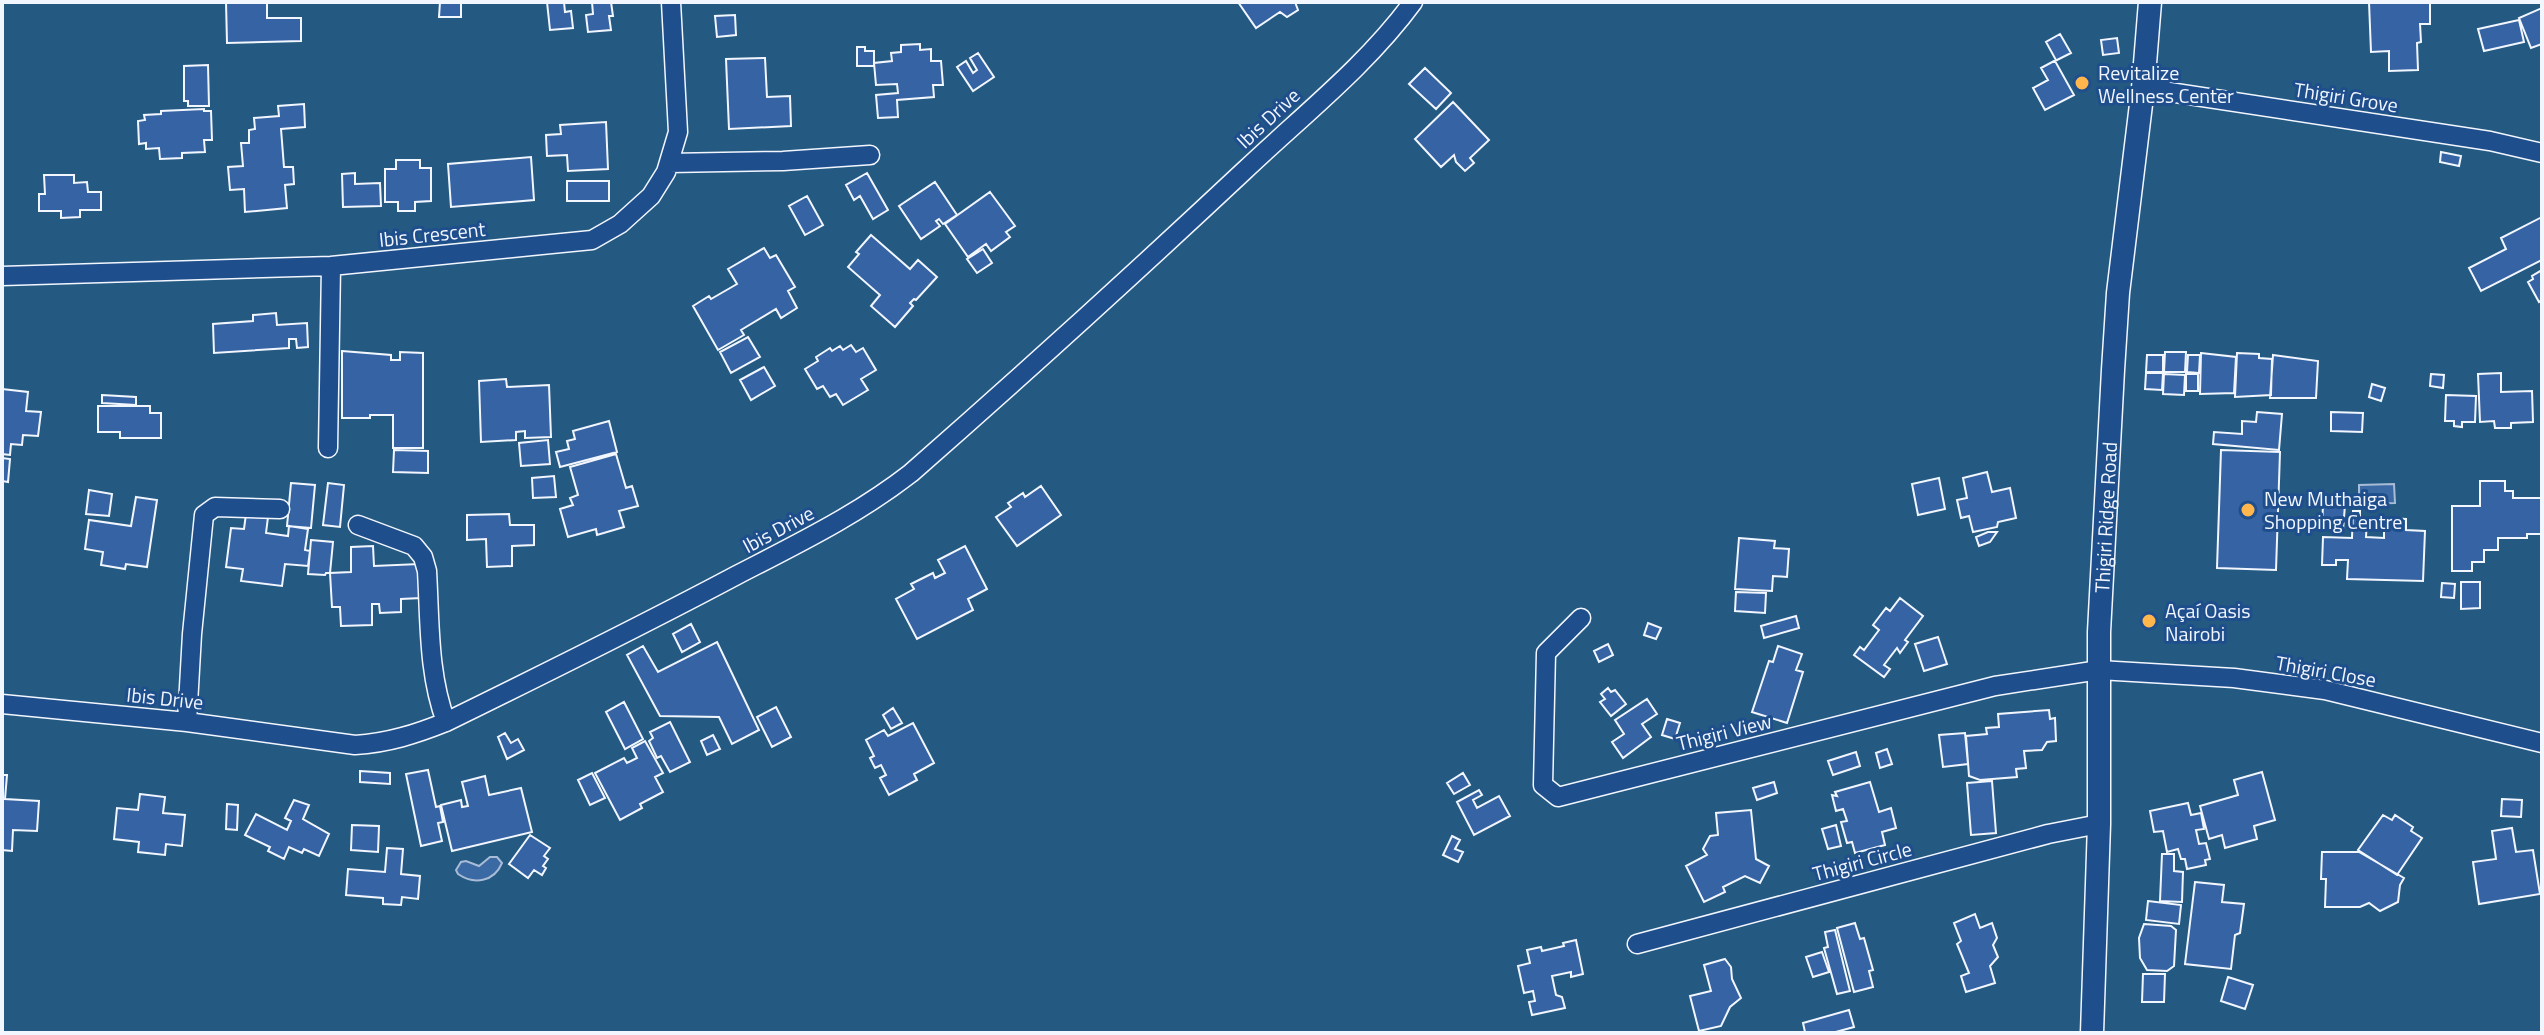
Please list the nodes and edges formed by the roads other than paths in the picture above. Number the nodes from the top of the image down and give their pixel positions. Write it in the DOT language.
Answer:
graph roads {
  1 [pos="671,2"];
  2 [pos="1413,2"];
  3 [pos="2150,2"];
  4 [pos="2143,88"];
  5 [pos="2542,153"];
  6 [pos="870,155"];
  7 [pos="669,163"];
  8 [pos="331,266"];
  9 [pos="2,276"];
  10 [pos="328,448"];
  11 [pos="280,509"];
  12 [pos="358,525"];
  13 [pos="1581,618"];
  14 [pos="2099,670"];
  15 [pos="2,704"];
  16 [pos="187,722"];
  17 [pos="446,722"];
  18 [pos="2542,743"];
  19 [pos="2099,824"];
  20 [pos="1637,944"];
  21 [pos="2092,1033"];
  1 -- 7 [label="street, Ibis Crescent"];
  2 -- 17 [label="street, Ibis Drive"];
  3 -- 4 [label="street, Thigiri Ridge Road"];
  4 -- 5 [label="street, Thigiri Grove"];
  4 -- 14 [label="street, Thigiri Ridge Road"];
  6 -- 7 [label="street"];
  7 -- 8 [label="street, Ibis Crescent"];
  8 -- 9 [label="street, Ibis Crescent"];
  8 -- 10 [label="street"];
  11 -- 16 [label="street"];
  12 -- 17 [label="street"];
  13 -- 14 [label="street, Thigiri View"];
  14 -- 18 [label="street, Thigiri Close"];
  14 -- 19 [label="street, Thigiri Ridge Road"];
  15 -- 16 [label="street, Ibis Drive"];
  16 -- 17 [label="street, Ibis Drive"];
  19 -- 20 [label="street, Thigiri Circle"];
  19 -- 21 [label="street, Thigiri Ridge Road"];
}
